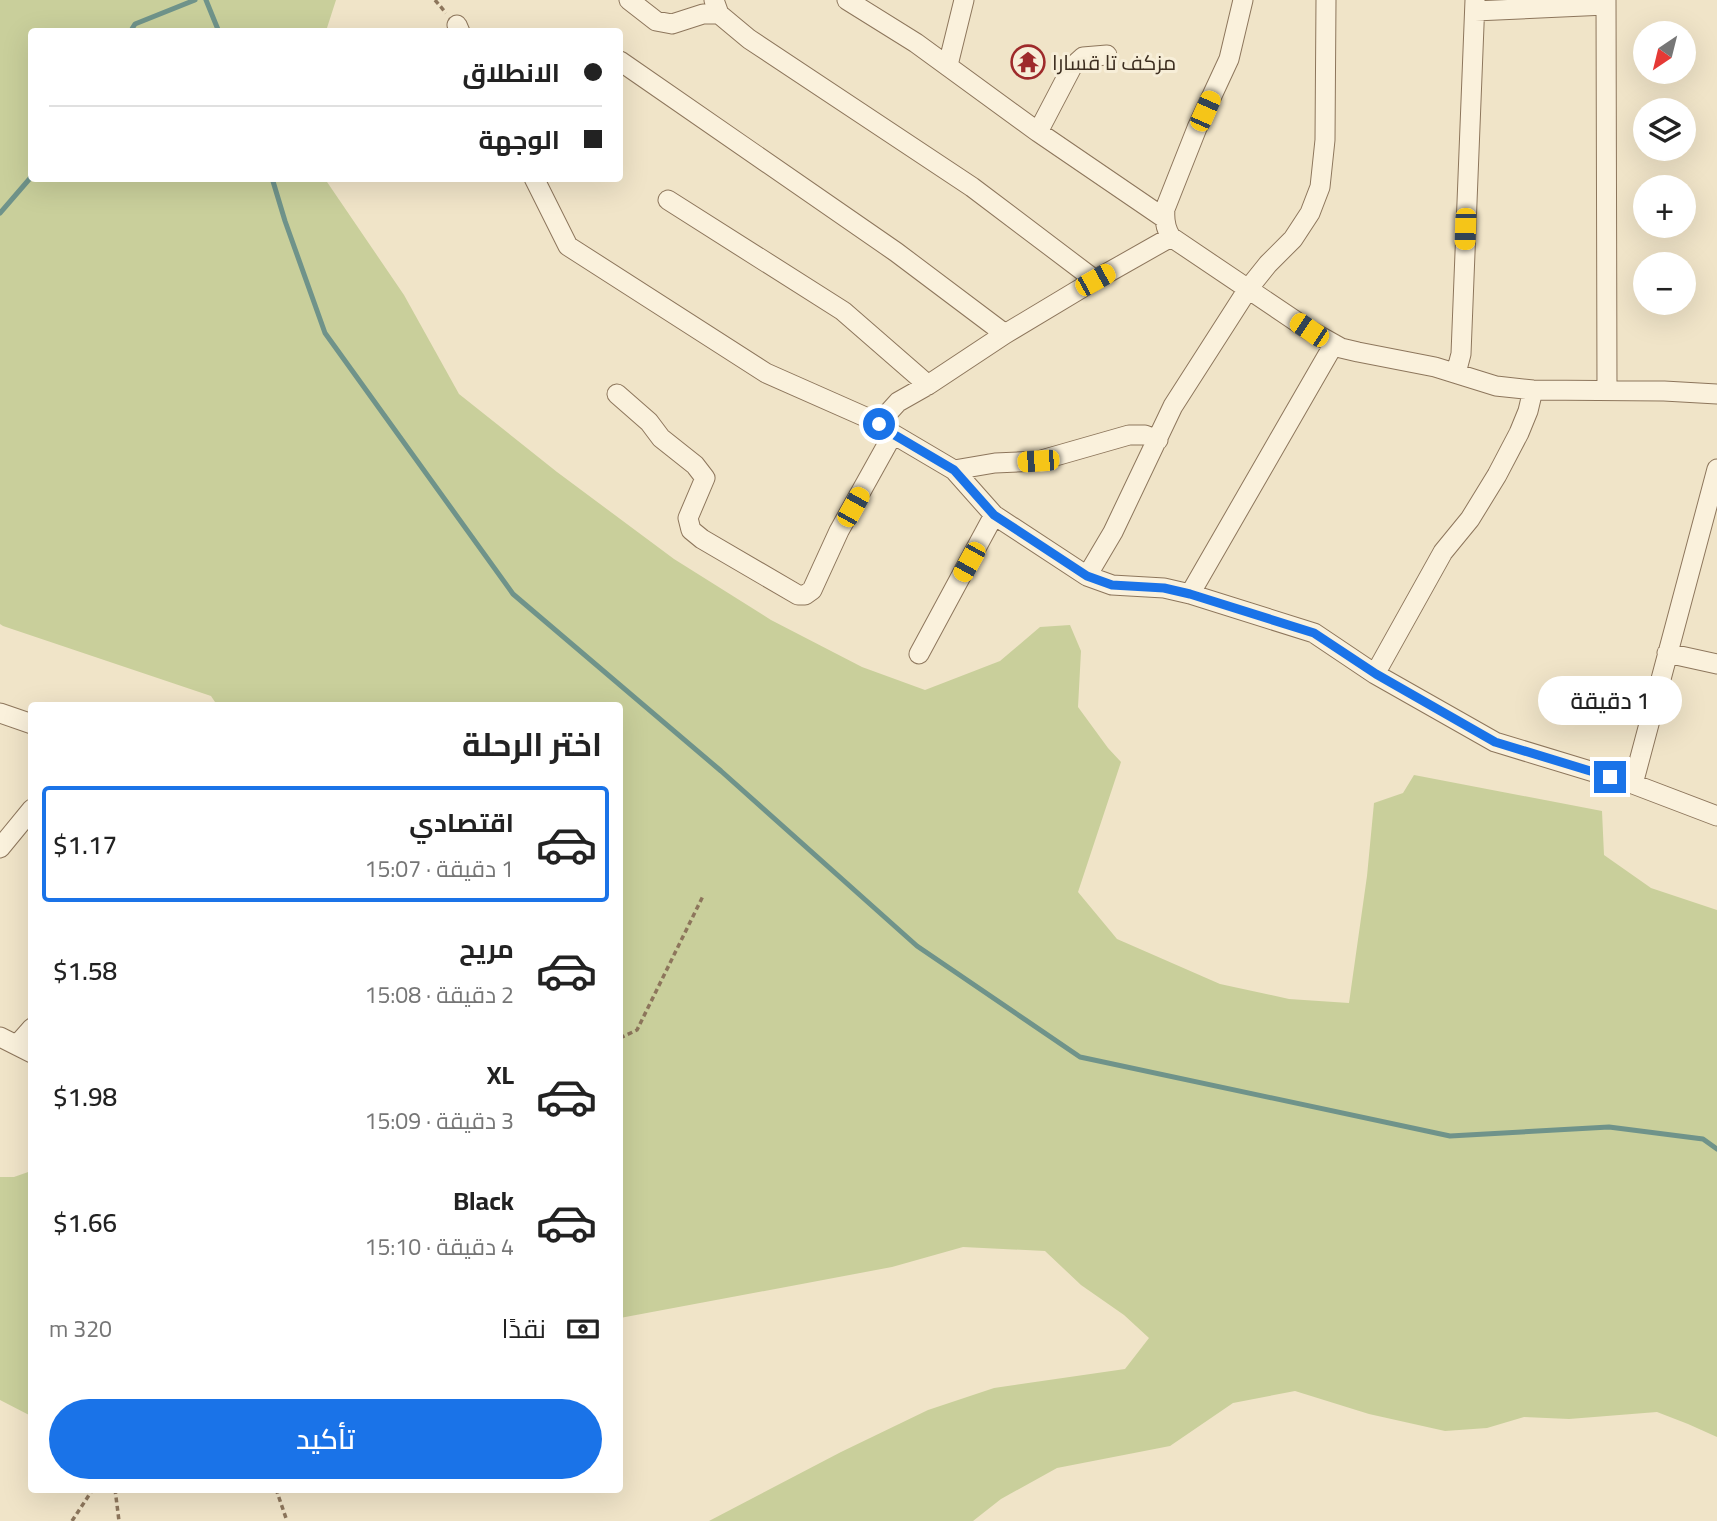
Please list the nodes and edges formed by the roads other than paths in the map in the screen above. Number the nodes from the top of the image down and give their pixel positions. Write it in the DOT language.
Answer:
graph roads {
  1 [pos="629,0"];
  2 [pos="847,0"];
  3 [pos="964,0"];
  4 [pos="1242,0"];
  5 [pos="1326,0"];
  6 [pos="1606,3"];
  7 [pos="1475,6"];
  8 [pos="716,7"];
  9 [pos="1107,55"];
  10 [pos="623,63"];
  11 [pos="948,65"];
  12 [pos="1038,132"];
  13 [pos="536,182"];
  14 [pos="668,200"];
  15 [pos="1164,218"];
  16 [pos="1171,237"];
  17 [pos="1095,280"];
  18 [pos="1248,289"];
  19 [pos="1005,334"];
  20 [pos="1334,344"];
  21 [pos="1456,373"];
  22 [pos="928,385"];
  23 [pos="1533,390"];
  24 [pos="1607,390"];
  25 [pos="617,394"];
  26 [pos="1717,394"];
  27 [pos="886,429"];
  28 [pos="1158,440"];
  29 [pos="1717,469"];
  30 [pos="954,470"];
  31 [pos="994,515"];
  32 [pos="1709,534"];
  33 [pos="1087,576"];
  34 [pos="1190,594"];
  35 [pos="1667,653"];
  36 [pos="919,654"];
  37 [pos="1717,664"];
  38 [pos="1376,674"];
  39 [pos="0,713"];
  40 [pos="28,723"];
  41 [pos="1633,784"];
  42 [pos="28,814"];
  43 [pos="1717,816"];
  44 [pos="0,848"];
  45 [pos="28,1032"];
  46 [pos="16,1045"];
  1 -- 8 [label="street"];
  2 -- 11 [label="street"];
  3 -- 11 [label="street"];
  4 -- 15 [label="street"];
  5 -- 18 [label="street"];
  6 -- 7 [label="street"];
  6 -- 24 [label="street"];
  7 -- 21 [label="street"];
  8 -- 17 [label="street"];
  9 -- 12 [label="street"];
  10 -- 19 [label="street"];
  11 -- 12 [label="street"];
  12 -- 15 [label="street"];
  13 -- 27 [label="street"];
  14 -- 22 [label="street"];
  15 -- 16 [label="street"];
  16 -- 17 [label="street"];
  16 -- 18 [label="street"];
  17 -- 19 [label="street"];
  18 -- 20 [label="street"];
  18 -- 28 [label="street"];
  19 -- 22 [label="street"];
  20 -- 21 [label="street"];
  20 -- 34 [label="street"];
  21 -- 23 [label="street"];
  22 -- 27 [label="street"];
  23 -- 24 [label="street"];
  23 -- 38 [label="street"];
  24 -- 26 [label="street"];
  25 -- 27 [label="street"];
  27 -- 30 [label="street"];
  28 -- 30 [label="street"];
  28 -- 33 [label="street"];
  29 -- 32 [label="street"];
  30 -- 31 [label="street"];
  31 -- 33 [label="street"];
  31 -- 36 [label="street"];
  32 -- 35 [label="street"];
  33 -- 34 [label="street"];
  34 -- 38 [label="street"];
  35 -- 37 [label="street"];
  35 -- 41 [label="street"];
  38 -- 41 [label="street"];
  39 -- 40 [label="street"];
  41 -- 43 [label="street"];
  42 -- 44 [label="street"];
  45 -- 46 [label="street"];
}
